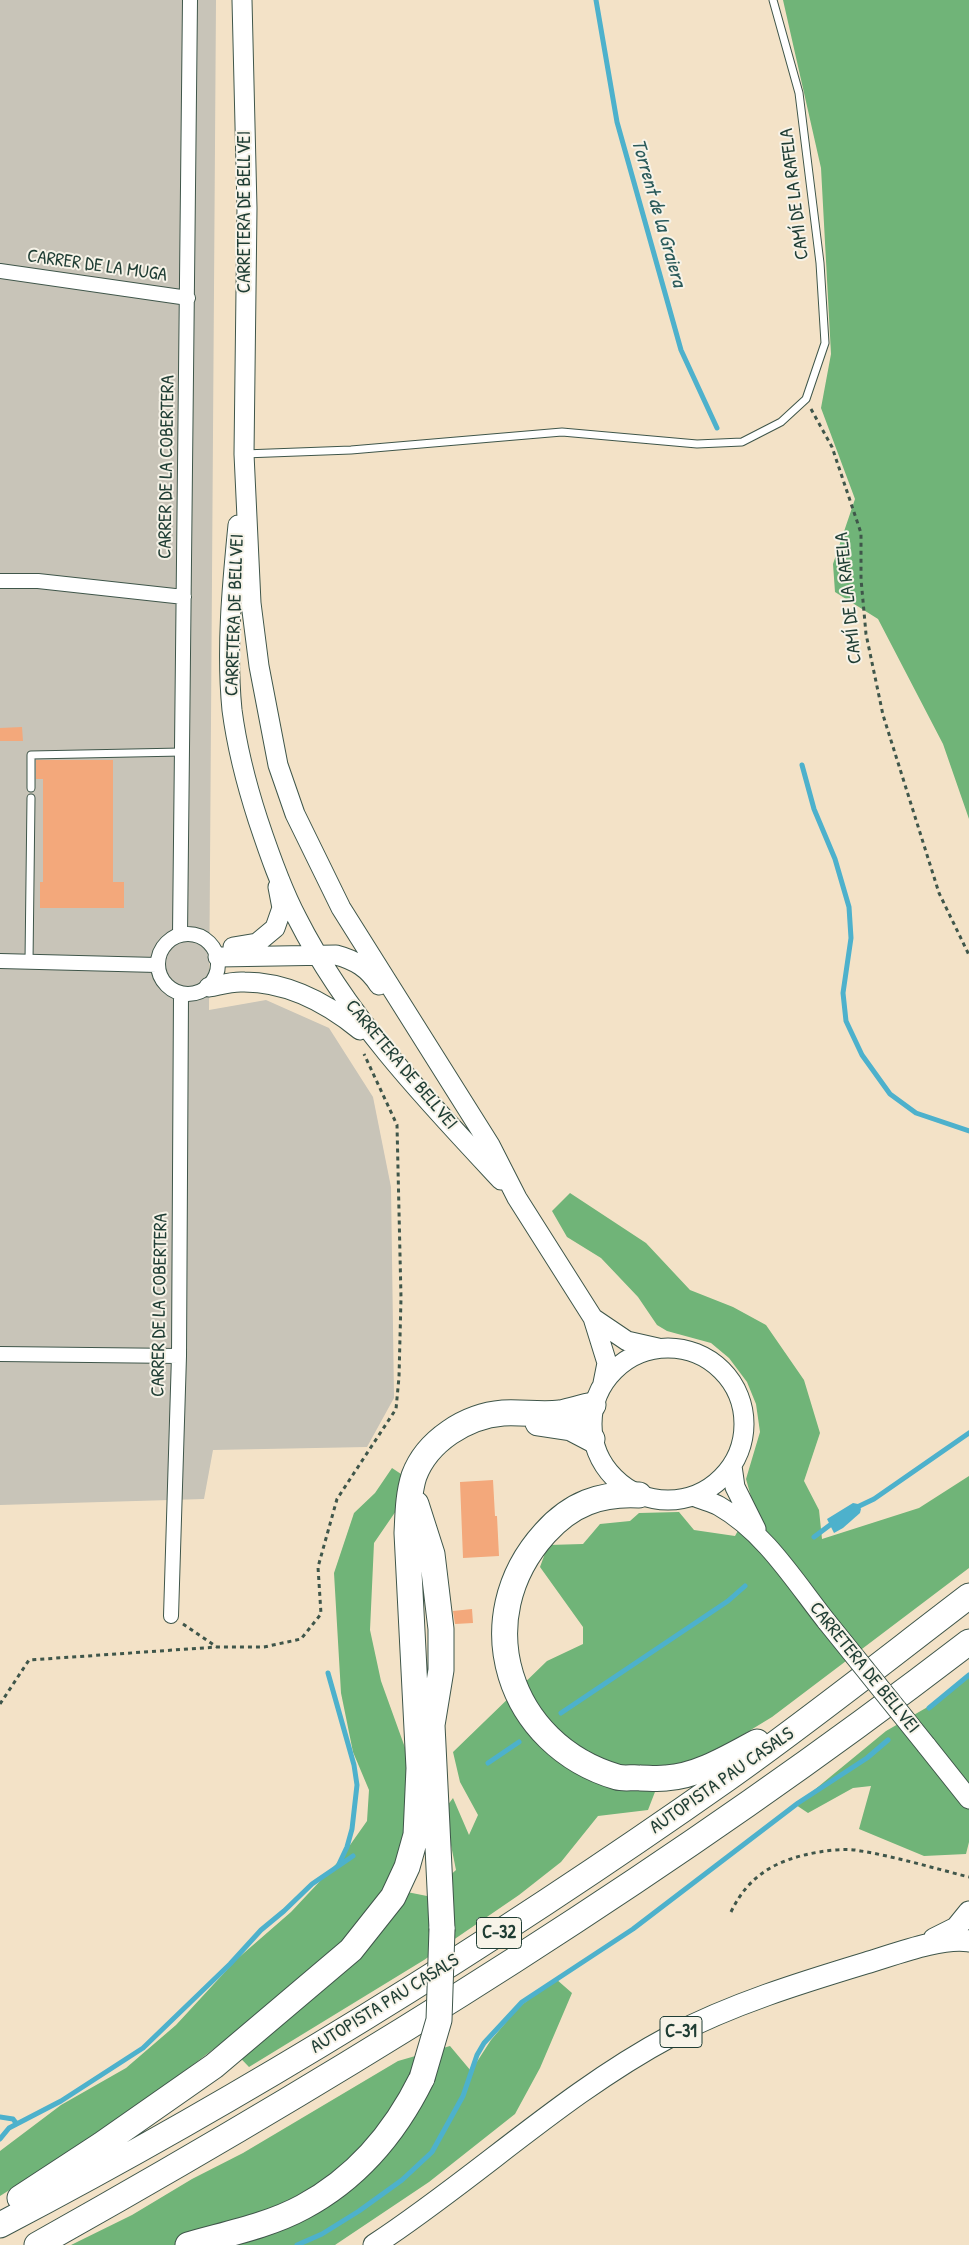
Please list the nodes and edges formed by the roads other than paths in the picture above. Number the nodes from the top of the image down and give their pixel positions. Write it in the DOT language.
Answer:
graph roads {
  1 [pos="190,0"];
  2 [pos="242,0"];
  3 [pos="773,0"];
  4 [pos="0,271"];
  5 [pos="188,298"];
  6 [pos="244,454"];
  7 [pos="0,581"];
  8 [pos="184,597"];
  9 [pos="182,752"];
  10 [pos="31,788"];
  11 [pos="31,798"];
  12 [pos="268,850"];
  13 [pos="180,934"];
  14 [pos="216,951"];
  15 [pos="318,955"];
  16 [pos="0,961"];
  17 [pos="30,961"];
  18 [pos="157,964"];
  19 [pos="209,987"];
  20 [pos="181,994"];
  21 [pos="380,1046"];
  22 [pos="435,1059"];
  23 [pos="518,1198"];
  24 [pos="593,1318"];
  25 [pos="658,1348"];
  26 [pos="0,1354"];
  27 [pos="179,1356"];
  28 [pos="598,1394"];
  29 [pos="592,1439"];
  30 [pos="732,1466"];
  31 [pos="638,1495"];
  32 [pos="694,1496"];
  33 [pos="765,1545"];
  34 [pos="969,1596"];
  35 [pos="171,1616"];
  36 [pos="969,1642"];
  37 [pos="799,1726"];
  38 [pos="967,1794"];
  39 [pos="969,1912"];
  40 [pos="969,1941"];
  41 [pos="919,1947"];
  42 [pos="0,2213"];
  43 [pos="0,2225"];
  44 [pos="37,2245"];
  45 [pos="188,2245"];
  46 [pos="374,2245"];
  1 -- 5 [label="street, CARRER DE LA COBERTERA"];
  2 -- 6 [label="main road, CARRETERA DE BELLVEI"];
  3 -- 6 [label="lane, CAMÍ DE LA RAFELA"];
  4 -- 5 [label="street, CARRER DE LA MUGA"];
  5 -- 8 [label="street, CARRER DE LA COBERTERA"];
  6 -- 12 [label="main road, CARRETERA DE BELLVEI"];
  6 -- 22 [label="main road, CARRETERA DE BELLVEI"];
  7 -- 8 [label="street"];
  8 -- 9 [label="street, CARRER DE LA COBERTERA"];
  9 -- 10 [label="lane"];
  9 -- 13 [label="street, CARRER DE LA COBERTERA"];
  11 -- 17 [label="lane"];
  12 -- 14 [label="main road"];
  12 -- 15 [label="main road, CARRETERA DE BELLVEI"];
  13 -- 14 [label="street"];
  13 -- 18 [label="street"];
  14 -- 15 [label="main road"];
  14 -- 19 [label="street"];
  15 -- 21 [label="main road, CARRETERA DE BELLVEI"];
  15 -- 22 [label="main road"];
  16 -- 17 [label="street"];
  17 -- 18 [label="street"];
  18 -- 20 [label="street"];
  19 -- 20 [label="street"];
  19 -- 21 [label="main road"];
  20 -- 27 [label="street, CARRER DE LA COBERTERA"];
  21 -- 23 [label="main road, CARRETERA DE BELLVEI"];
  22 -- 23 [label="main road, CARRETERA DE BELLVEI"];
  23 -- 24 [label="main road, CARRETERA DE BELLVEI"];
  24 -- 25 [label="main road, CARRETERA DE BELLVEI"];
  24 -- 28 [label="main road, CARRETERA DE BELLVEI"];
  25 -- 28 [label="main road"];
  25 -- 30 [label="main road"];
  26 -- 27 [label="street"];
  27 -- 35 [label="street, CARRER DE LA COBERTERA"];
  28 -- 29 [label="main road"];
  28 -- 42 [label="highway"];
  29 -- 31 [label="main road"];
  29 -- 45 [label="highway, bridge"];
  30 -- 32 [label="main road"];
  30 -- 33 [label="main road, CARRETERA DE BELLVEI"];
  31 -- 32 [label="main road"];
  31 -- 37 [label="highway"];
  32 -- 33 [label="main road, CARRETERA DE BELLVEI"];
  33 -- 38 [label="main road, CARRETERA DE BELLVEI, bridge"];
  34 -- 37 [label="highway, AUTOPISTA PAU CASALS / C-32"];
  36 -- 44 [label="highway, AUTOPISTA PAU CASALS / C-32"];
  37 -- 43 [label="highway, AUTOPISTA PAU CASALS / C-32"];
  39 -- 41 [label="main road, C-31"];
  40 -- 41 [label="main road, C-31"];
  41 -- 46 [label="main road, C-31"];
}
